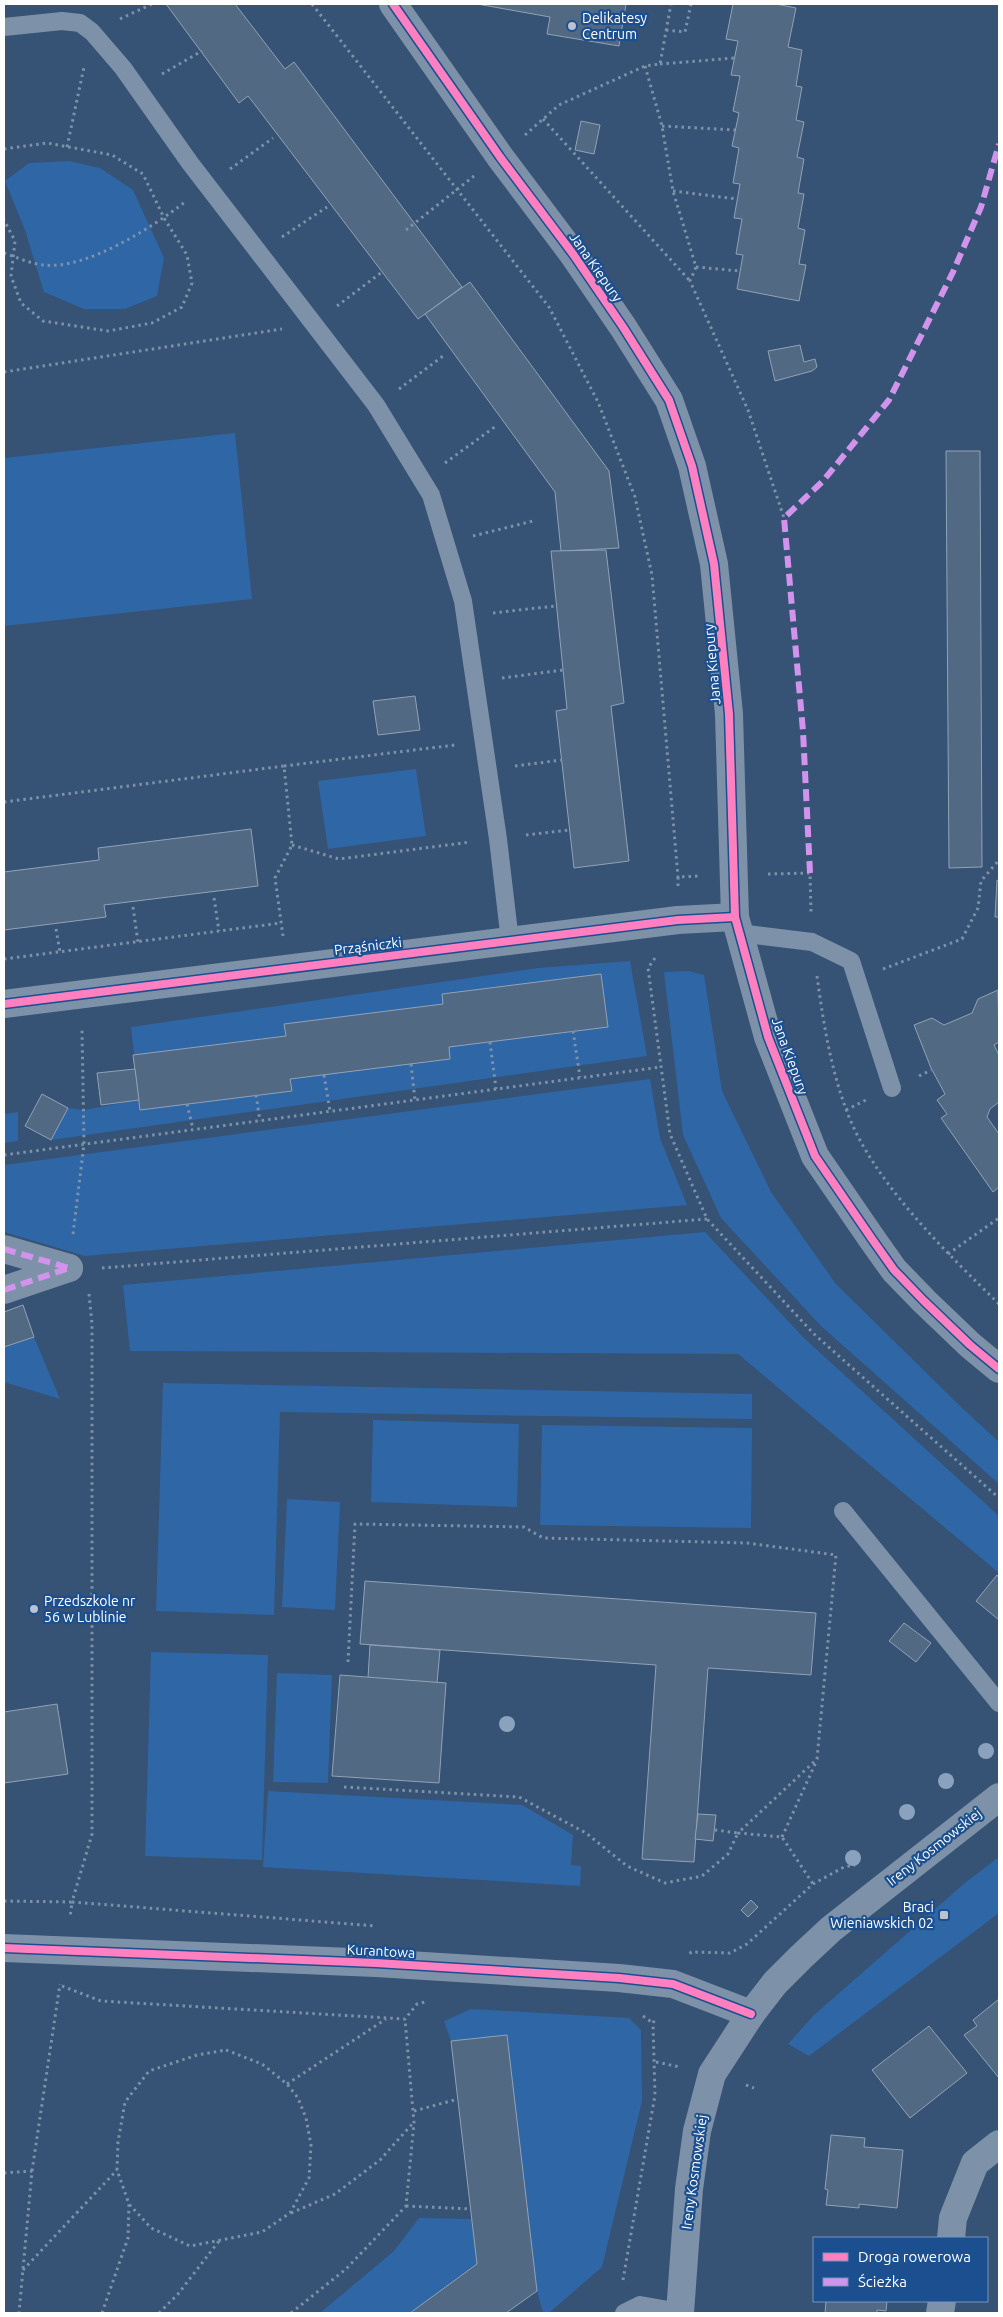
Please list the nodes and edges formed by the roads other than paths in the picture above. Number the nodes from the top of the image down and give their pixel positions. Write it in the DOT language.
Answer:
graph roads {
  1 [pos="393,4"];
  2 [pos="4,27"];
  3 [pos="737,925"];
  4 [pos="510,942"];
  5 [pos="4,1004"];
  6 [pos="892,1088"];
  7 [pos="4,1248"];
  8 [pos="4,1290"];
  9 [pos="970,1345"];
  10 [pos="999,1369"];
  11 [pos="999,1381"];
  12 [pos="843,1511"];
  13 [pos="999,1703"];
  14 [pos="999,1796"];
  15 [pos="4,1948"];
  16 [pos="751,2014"];
  17 [pos="999,2144"];
  18 [pos="951,2237"];
  19 [pos="624,2313"];
  20 [pos="680,2313"];
  1 -- 3 [label="street, Jana Kiepury"];
  2 -- 4 [label="lane"];
  3 -- 4 [label="street, Prząśniczki"];
  3 -- 6 [label="lane"];
  3 -- 9 [label="street, Jana Kiepury"];
  4 -- 5 [label="street, Prząśniczki"];
  7 -- 8 [label="street"];
  9 -- 10 [label="street, Jana Kiepury"];
  9 -- 11 [label="street, Jana Kiepury"];
  12 -- 13 [label="lane"];
  14 -- 16 [label="street, Ireny Kosmowskiej"];
  15 -- 16 [label="street, Kurantowa"];
  16 -- 20 [label="street, Ireny Kosmowskiej"];
  17 -- 18 [label="street"];
  19 -- 20 [label="lane"];
}
